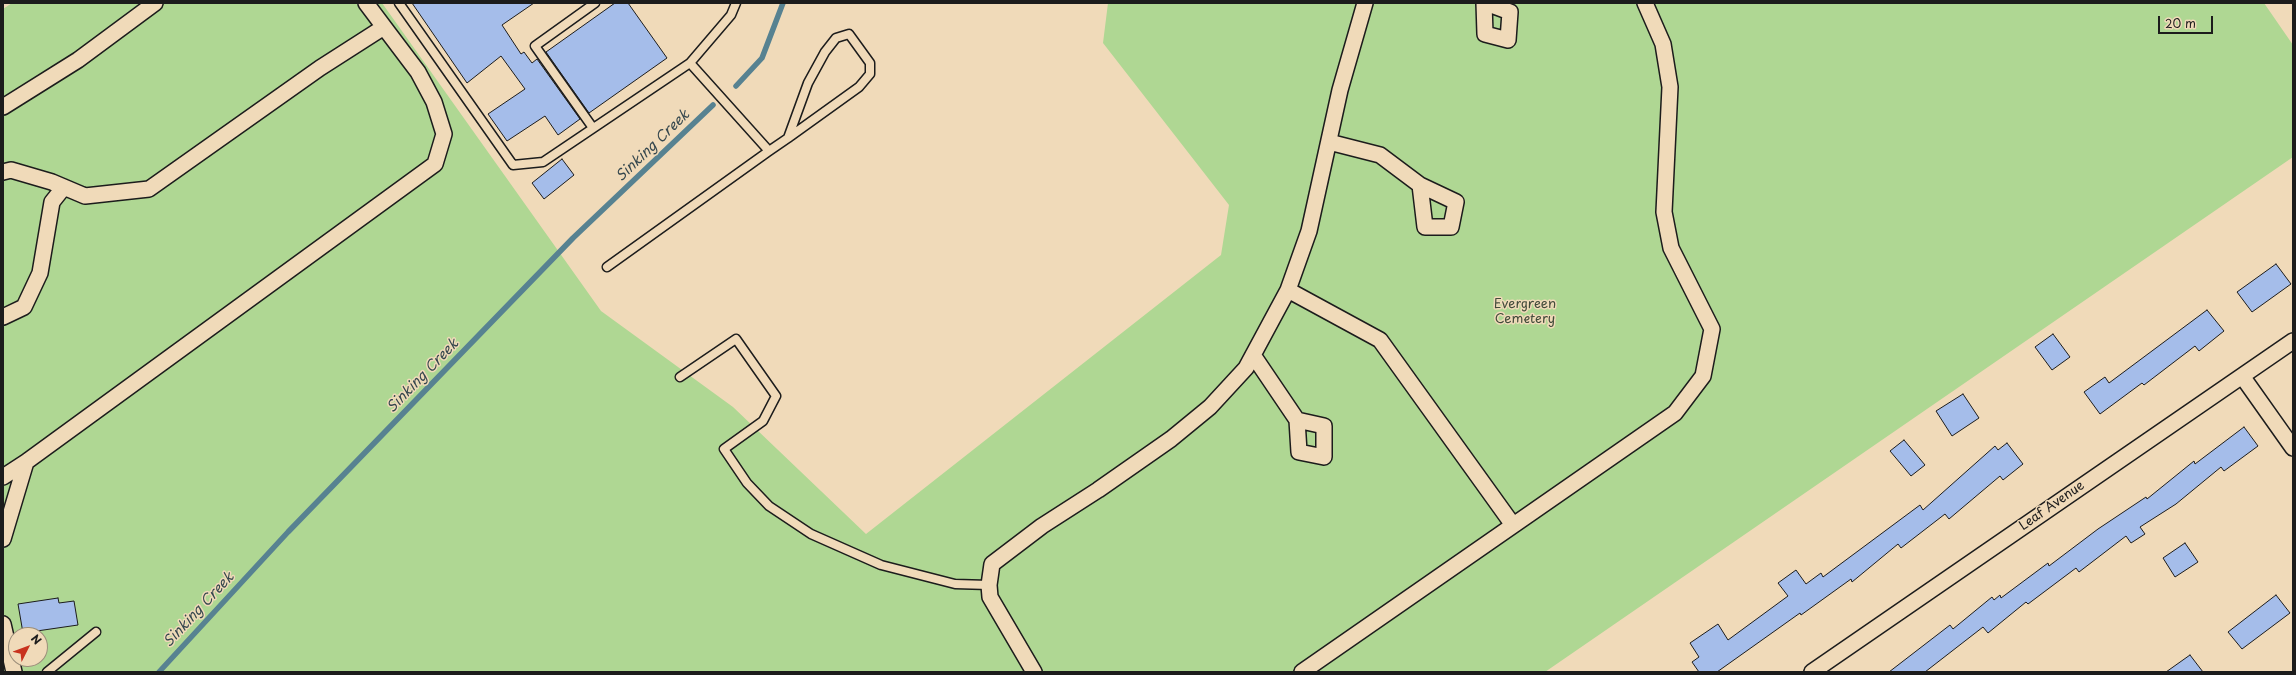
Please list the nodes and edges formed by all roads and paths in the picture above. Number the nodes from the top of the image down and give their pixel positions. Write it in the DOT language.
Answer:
graph roads {
  1 [pos="155,3"];
  2 [pos="366,3"];
  3 [pos="399,3"];
  4 [pos="595,3"];
  5 [pos="736,3"];
  6 [pos="1365,3"];
  7 [pos="1645,3"];
  8 [pos="384,27"];
  9 [pos="690,62"];
  10 [pos="3,107"];
  11 [pos="593,128"];
  12 [pos="788,138"];
  13 [pos="1329,142"];
  14 [pos="769,151"];
  15 [pos="3,172"];
  16 [pos="1420,186"];
  17 [pos="64,187"];
  18 [pos="606,267"];
  19 [pos="1288,290"];
  20 [pos="3,317"];
  21 [pos="2293,341"];
  22 [pos="1253,355"];
  23 [pos="2242,376"];
  24 [pos="680,377"];
  25 [pos="1297,420"];
  26 [pos="2293,448"];
  27 [pos="26,462"];
  28 [pos="3,477"];
  29 [pos="1513,525"];
  30 [pos="3,539"];
  31 [pos="989,585"];
  32 [pos="3,624"];
  33 [pos="96,632"];
  34 [pos="14,672"];
  35 [pos="47,672"];
  36 [pos="1034,672"];
  37 [pos="1302,672"];
  38 [pos="1812,672"];
  1 -- 10 [label="street"];
  2 -- 8 [label="street"];
  3 -- 11 [label="lane"];
  4 -- 11 [label="lane"];
  5 -- 9 [label="lane"];
  6 -- 13 [label="street"];
  7 -- 29 [label="street"];
  8 -- 17 [label="street"];
  8 -- 27 [label="street"];
  9 -- 11 [label="lane"];
  9 -- 14 [label="lane"];
  12 -- 12 [label="lane"];
  12 -- 14 [label="lane"];
  13 -- 16 [label="street"];
  13 -- 19 [label="street"];
  14 -- 18 [label="lane"];
  15 -- 17 [label="street"];
  17 -- 20 [label="street"];
  19 -- 22 [label="street"];
  19 -- 29 [label="street"];
  21 -- 23 [label="street, Leaf Avenue"];
  22 -- 25 [label="street"];
  22 -- 31 [label="street"];
  23 -- 26 [label="street"];
  23 -- 38 [label="street, Leaf Avenue"];
  24 -- 31 [label="lane"];
  27 -- 28 [label="street"];
  27 -- 30 [label="street"];
  29 -- 37 [label="street"];
  31 -- 36 [label="street"];
  32 -- 34 [label="street"];
  33 -- 35 [label="lane"];
}
